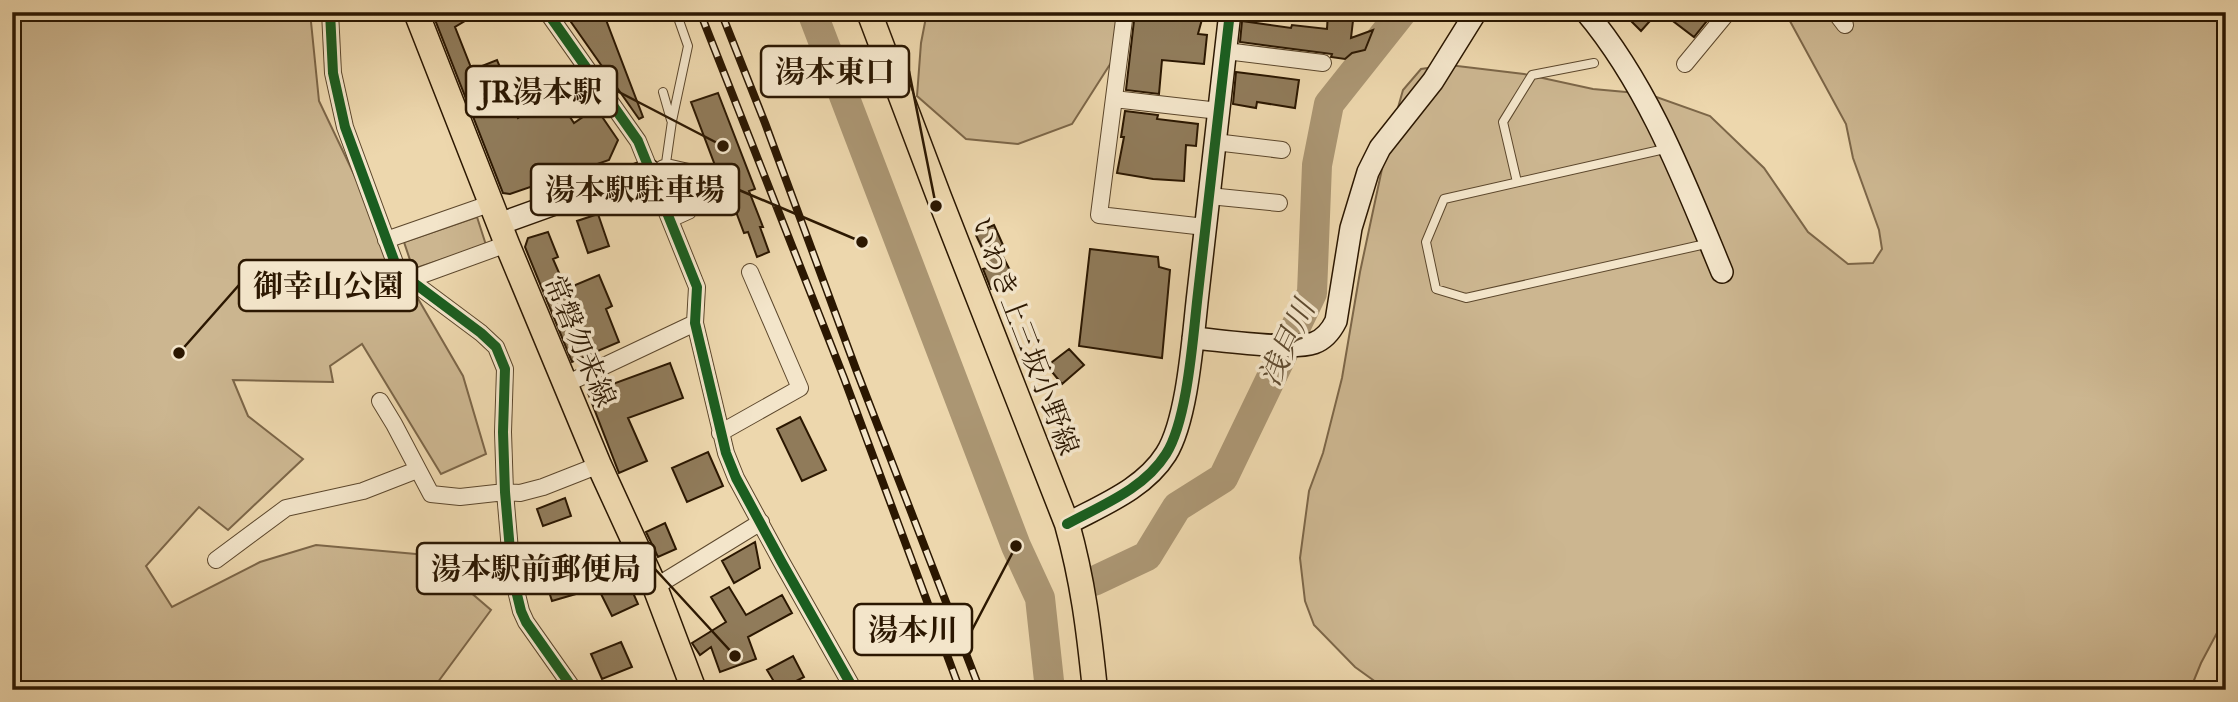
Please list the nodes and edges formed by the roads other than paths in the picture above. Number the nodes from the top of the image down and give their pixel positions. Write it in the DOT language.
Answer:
graph roads {
  1 [pos="330,12"];
  2 [pos="416,12"];
  3 [pos="547,12"];
  4 [pos="676,12"];
  5 [pos="869,12"];
  6 [pos="1125,12"];
  7 [pos="1230,12"];
  8 [pos="1476,12"];
  9 [pos="1586,12"];
  10 [pos="1728,12"];
  11 [pos="1226,51"];
  12 [pos="1323,63"];
  13 [pos="1594,63"];
  14 [pos="1685,64"];
  15 [pos="663,92"];
  16 [pos="1114,99"];
  17 [pos="1219,111"];
  18 [pos="672,121"];
  19 [pos="1215,142"];
  20 [pos="1669,148"];
  21 [pos="1282,150"];
  22 [pos="657,167"];
  23 [pos="1517,183"];
  24 [pos="1209,195"];
  25 [pos="1279,203"];
  26 [pos="671,223"];
  27 [pos="500,224"];
  28 [pos="1205,228"];
  29 [pos="386,240"];
  30 [pos="1710,243"];
  31 [pos="750,272"];
  32 [pos="1722,272"];
  33 [pos="408,280"];
  34 [pos="695,323"];
  35 [pos="1193,338"];
  36 [pos="566,384"];
  37 [pos="380,401"];
  38 [pos="720,433"];
  39 [pos="599,465"];
  40 [pos="417,470"];
  41 [pos="505,492"];
  42 [pos="761,522"];
  43 [pos="1068,524"];
  44 [pos="216,560"];
  45 [pos="655,587"];
  46 [pos="573,690"];
  47 [pos="694,690"];
  48 [pos="855,690"];
  49 [pos="1096,690"];
  1 -- 29 [label="street"];
  2 -- 27 [label="main road, 常磐勿来線"];
  3 -- 22 [label="street"];
  4 -- 18 [label="lane"];
  5 -- 43 [label="main road, いわき上三坂小野線"];
  6 -- 16 [label="street"];
  7 -- 11 [label="street"];
  8 -- 35 [label="street"];
  9 -- 20 [label="street"];
  10 -- 14 [label="street"];
  11 -- 12 [label="street"];
  11 -- 17 [label="street"];
  13 -- 23 [label="lane"];
  15 -- 18 [label="lane"];
  16 -- 17 [label="street"];
  16 -- 28 [label="street"];
  17 -- 19 [label="street"];
  18 -- 22 [label="lane"];
  19 -- 21 [label="street"];
  19 -- 24 [label="street"];
  20 -- 23 [label="lane"];
  20 -- 30 [label="street"];
  22 -- 26 [label="street"];
  22 -- 26 [label="lane"];
  22 -- 27 [label="street"];
  23 -- 30 [label="lane"];
  24 -- 25 [label="street"];
  24 -- 28 [label="street"];
  26 -- 34 [label="street"];
  27 -- 29 [label="street"];
  27 -- 33 [label="street"];
  27 -- 36 [label="main road, 常磐勿来線"];
  28 -- 35 [label="street"];
  29 -- 33 [label="street"];
  30 -- 32 [label="street"];
  31 -- 38 [label="street"];
  33 -- 41 [label="street"];
  34 -- 36 [label="street"];
  34 -- 38 [label="street"];
  35 -- 43 [label="street"];
  36 -- 39 [label="main road, 常磐勿来線"];
  37 -- 40 [label="street"];
  38 -- 42 [label="street"];
  39 -- 41 [label="street"];
  39 -- 45 [label="main road, 常磐勿来線"];
  40 -- 41 [label="street"];
  40 -- 44 [label="street"];
  41 -- 46 [label="street"];
  42 -- 45 [label="street"];
  42 -- 48 [label="street"];
  43 -- 49 [label="main road, いわき上三坂小野線"];
  45 -- 47 [label="main road, 常磐勿来線"];
}
